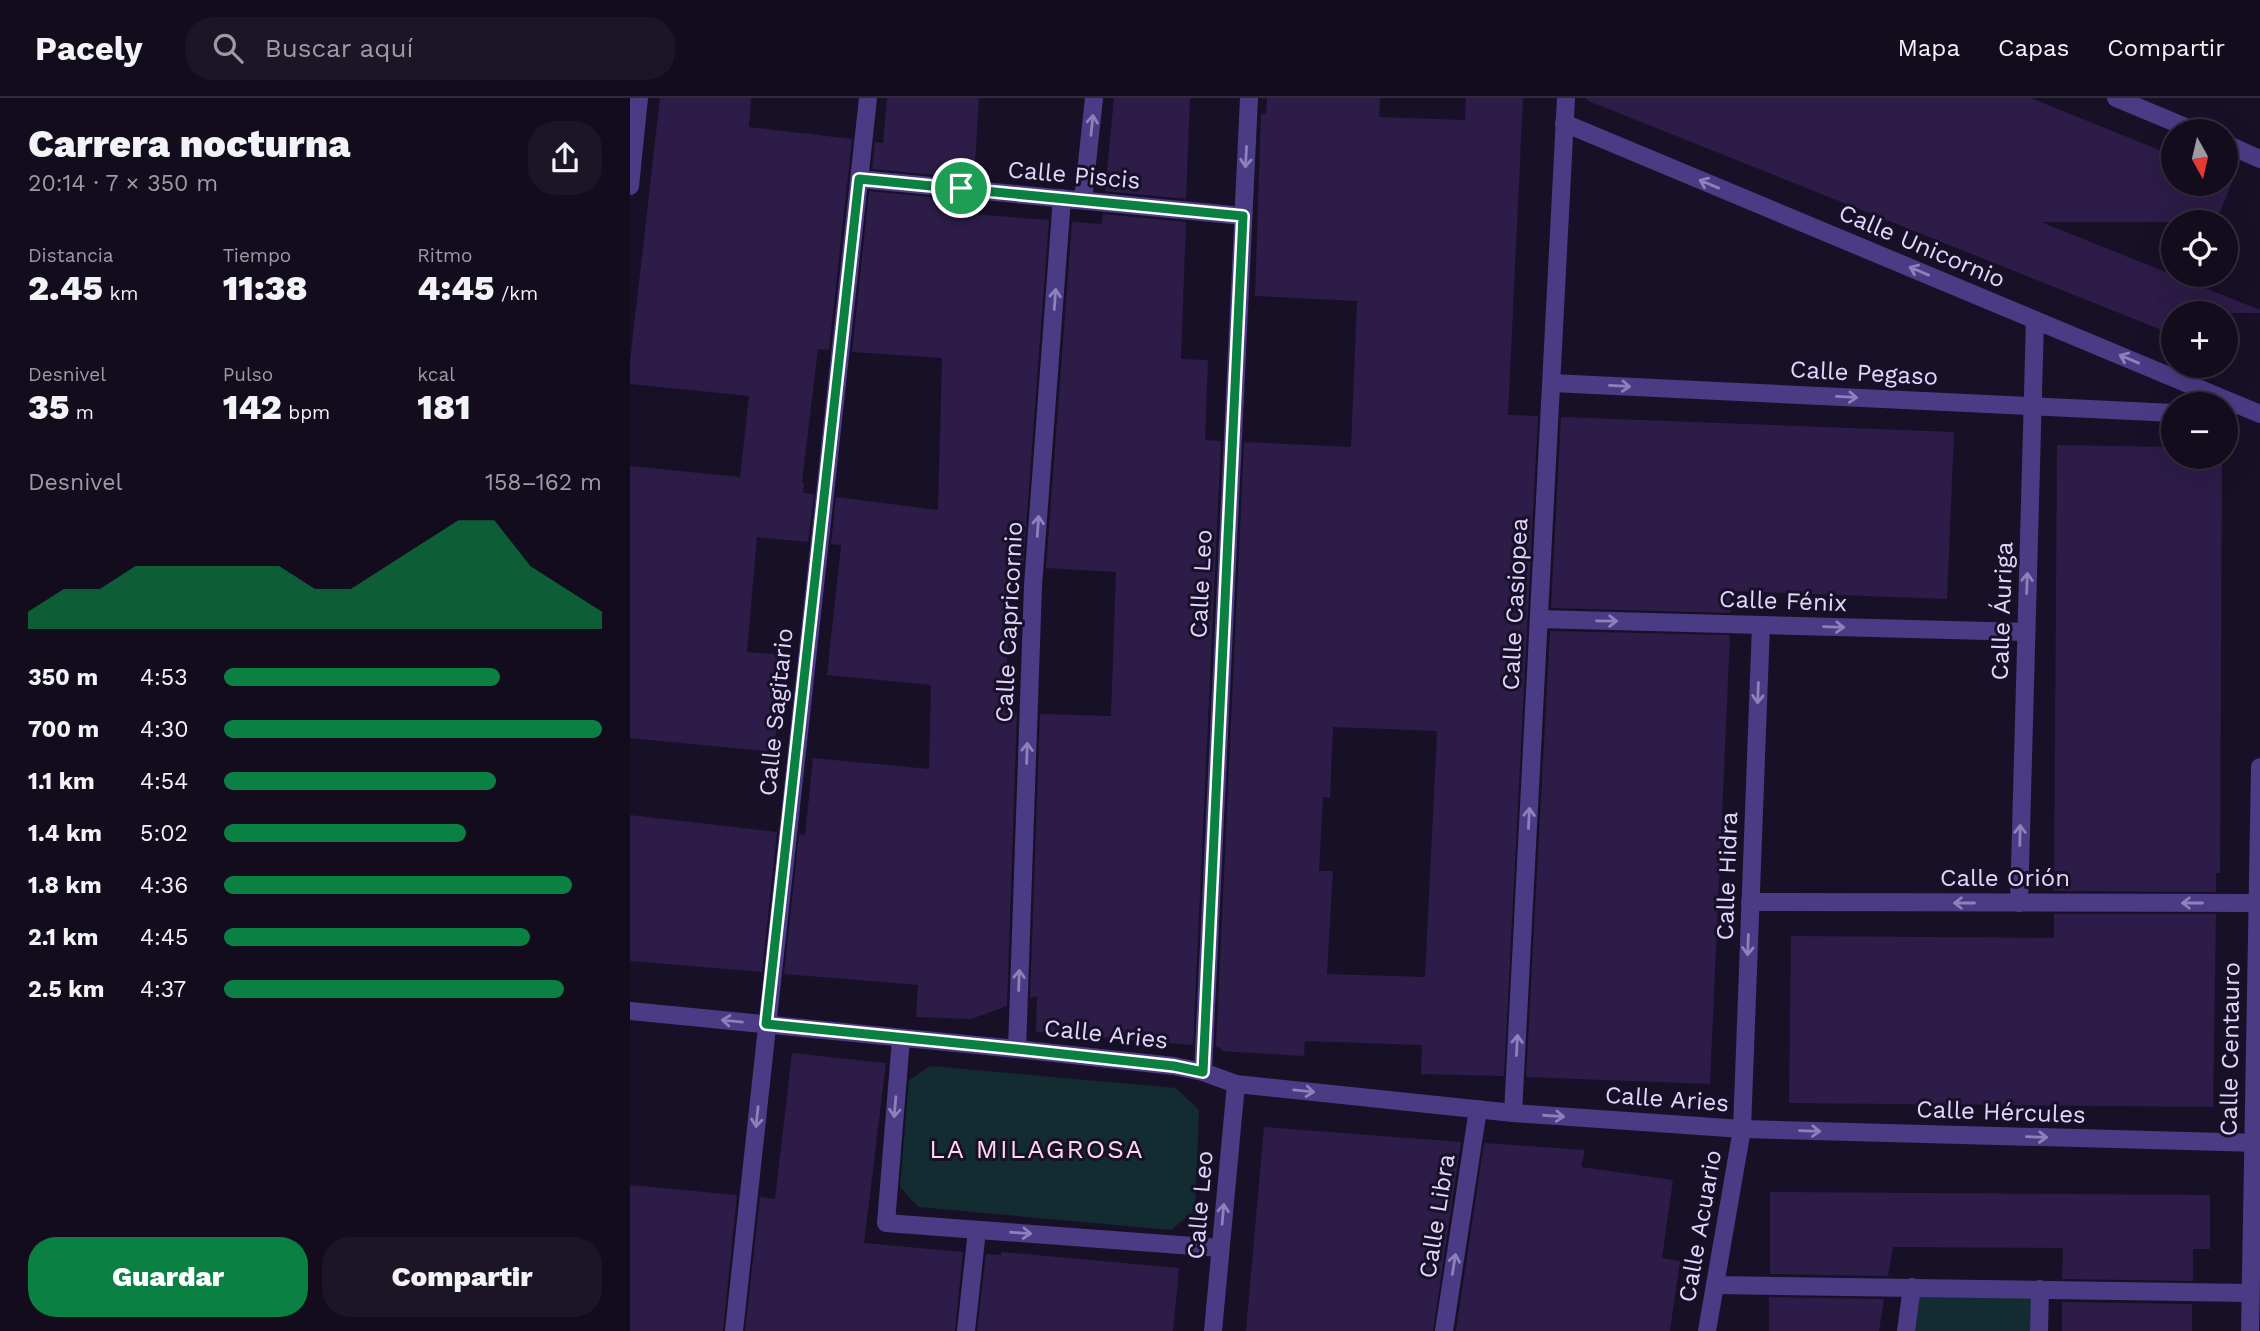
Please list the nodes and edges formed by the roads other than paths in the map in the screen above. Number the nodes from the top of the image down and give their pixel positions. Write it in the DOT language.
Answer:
graph roads {
  1 [pos="639,98"];
  2 [pos="868,98"];
  3 [pos="1094,98"];
  4 [pos="1249,98"];
  5 [pos="1566,98"];
  6 [pos="2116,98"];
  7 [pos="2166,119"];
  8 [pos="1564,123"];
  9 [pos="2238,149"];
  10 [pos="2260,159"];
  11 [pos="859,179"];
  12 [pos="630,186"];
  13 [pos="1062,198"];
  14 [pos="1083,200"];
  15 [pos="1243,216"];
  16 [pos="2035,320"];
  17 [pos="1552,383"];
  18 [pos="2032,406"];
  19 [pos="2161,411"];
  20 [pos="2238,415"];
  21 [pos="2260,415"];
  22 [pos="1539,619"];
  23 [pos="1761,625"];
  24 [pos="2026,632"];
  25 [pos="2260,767"];
  26 [pos="1750,902"];
  27 [pos="2019,903"];
  28 [pos="2258,903"];
  29 [pos="630,1011"];
  30 [pos="766,1024"];
  31 [pos="901,1039"];
  32 [pos="1017,1049"];
  33 [pos="1203,1072"];
  34 [pos="1236,1084"];
  35 [pos="1478,1109"];
  36 [pos="1513,1113"];
  37 [pos="1742,1129"];
  38 [pos="2256,1143"];
  39 [pos="978,1230"];
  40 [pos="1220,1248"];
  41 [pos="1715,1285"];
  42 [pos="1912,1287"];
  43 [pos="2040,1289"];
  44 [pos="2250,1293"];
  45 [pos="734,1331"];
  46 [pos="967,1331"];
  47 [pos="1213,1331"];
  48 [pos="1444,1331"];
  49 [pos="1707,1331"];
  50 [pos="1906,1331"];
  51 [pos="2039,1331"];
  52 [pos="2250,1331"];
  1 -- 12 [label="street"];
  2 -- 11 [label="street, Calle Sagitario"];
  14 -- 3 [label="street, one-way"];
  4 -- 15 [label="street, Calle Leo, one-way"];
  5 -- 8 [label="street, Calle Casiopea"];
  6 -- 7 [label="street"];
  16 -- 8 [label="street, Calle Unicornio, one-way"];
  8 -- 17 [label="street, Calle Casiopea"];
  9 -- 10 [label="street"];
  11 -- 13 [label="street, Calle Piscis"];
  11 -- 30 [label="street, Calle Sagitario"];
  13 -- 14 [label="street, Calle Piscis"];
  32 -- 13 [label="street, Calle Capricornio, one-way"];
  14 -- 15 [label="street, Calle Piscis"];
  15 -- 33 [label="street, Calle Leo"];
  16 -- 18 [label="street, Calle Áuriga"];
  21 -- 16 [label="street, Calle Unicornio, one-way"];
  17 -- 18 [label="street, Calle Pegaso, one-way"];
  17 -- 22 [label="street, Calle Casiopea"];
  18 -- 19 [label="street, Calle Pegaso"];
  24 -- 18 [label="street, Calle Áuriga, one-way"];
  20 -- 21 [label="street"];
  22 -- 23 [label="street, Calle Fénix, one-way"];
  36 -- 22 [label="street, Calle Casiopea, one-way"];
  23 -- 24 [label="street, Calle Fénix, one-way"];
  23 -- 26 [label="street, Calle Hidra, one-way"];
  27 -- 24 [label="street, Calle Áuriga, one-way"];
  25 -- 28 [label="street, Calle Centauro"];
  27 -- 26 [label="street, Calle Orión, one-way"];
  26 -- 37 [label="street, Calle Hidra, one-way"];
  28 -- 27 [label="street, Calle Orión, one-way"];
  28 -- 38 [label="street, Calle Centauro"];
  30 -- 29 [label="street, Calle Aries, one-way"];
  30 -- 31 [label="street, Calle Aries"];
  30 -- 45 [label="street, Calle Sagitario, one-way"];
  31 -- 32 [label="street, Calle Aries"];
  31 -- 39 [label="street, one-way"];
  32 -- 33 [label="street, Calle Aries"];
  33 -- 34 [label="street, Calle Aries"];
  34 -- 35 [label="street, Calle Aries, one-way"];
  40 -- 34 [label="street, Calle Leo, one-way"];
  35 -- 36 [label="street, Calle Aries"];
  48 -- 35 [label="street, Calle Libra, one-way"];
  36 -- 37 [label="street, Calle Aries, one-way"];
  37 -- 38 [label="street, Calle Hércules, one-way"];
  37 -- 41 [label="street, Calle Acuario"];
  38 -- 44 [label="street, Calle Centauro"];
  39 -- 40 [label="street, one-way"];
  39 -- 46 [label="street"];
  40 -- 47 [label="street, Calle Leo"];
  41 -- 42 [label="street"];
  41 -- 49 [label="street, Calle Acuario"];
  42 -- 43 [label="street"];
  42 -- 50 [label="street"];
  43 -- 44 [label="street"];
  43 -- 51 [label="street"];
  44 -- 52 [label="street, Calle Centauro"];
}
